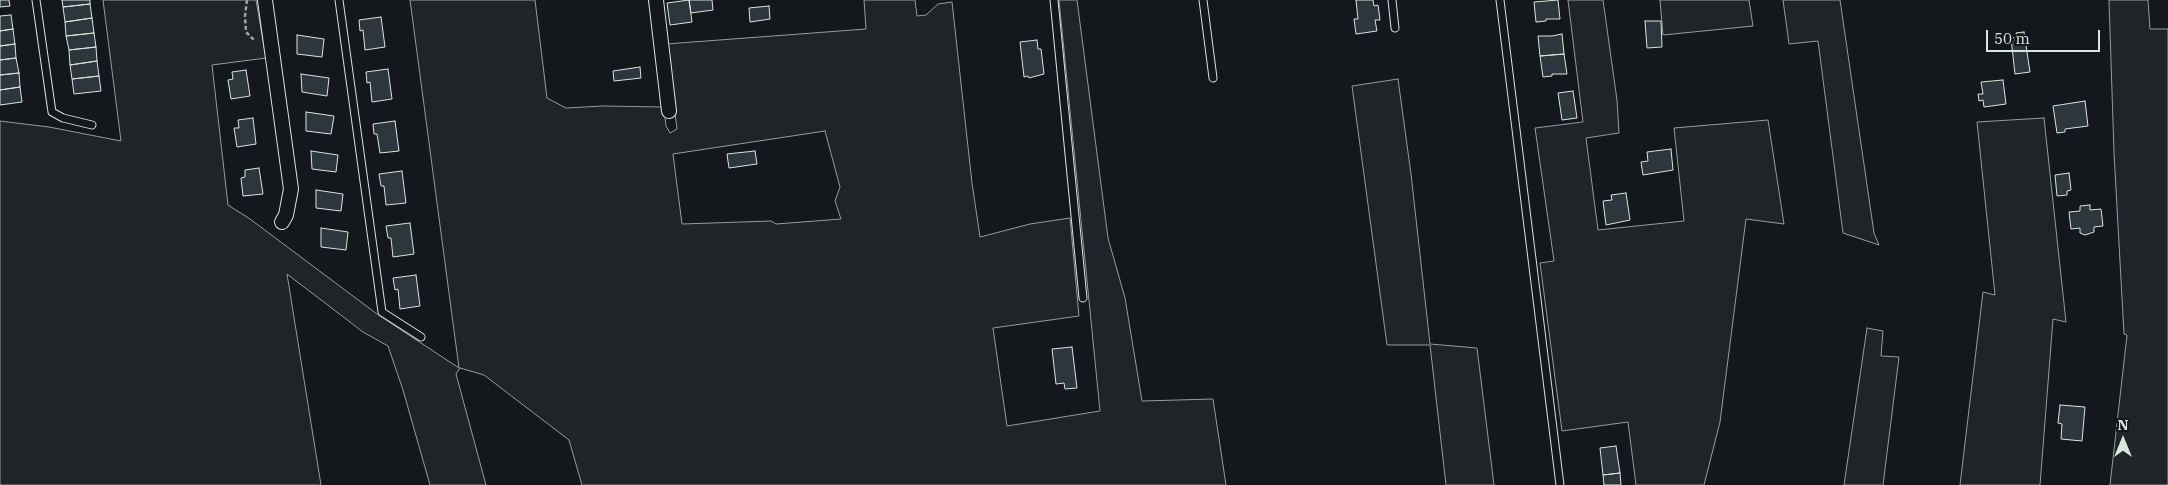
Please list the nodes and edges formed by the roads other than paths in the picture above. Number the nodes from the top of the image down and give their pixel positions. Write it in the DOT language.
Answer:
graph roads {
  1 [pos="36,0"];
  2 [pos="265,0"];
  3 [pos="339,0"];
  4 [pos="656,0"];
  5 [pos="1054,0"];
  6 [pos="1203,0"];
  7 [pos="1392,0"];
  8 [pos="1500,0"];
  9 [pos="1396,28"];
  10 [pos="1213,78"];
  11 [pos="668,112"];
  12 [pos="92,124"];
  13 [pos="282,222"];
  14 [pos="1083,298"];
  15 [pos="421,337"];
  16 [pos="1560,485"];
  1 -- 12 [label="lane"];
  2 -- 13 [label="street"];
  3 -- 15 [label="lane"];
  4 -- 11 [label="street"];
  5 -- 14 [label="lane"];
  6 -- 10 [label="lane"];
  7 -- 9 [label="lane"];
  8 -- 16 [label="lane"];
}
